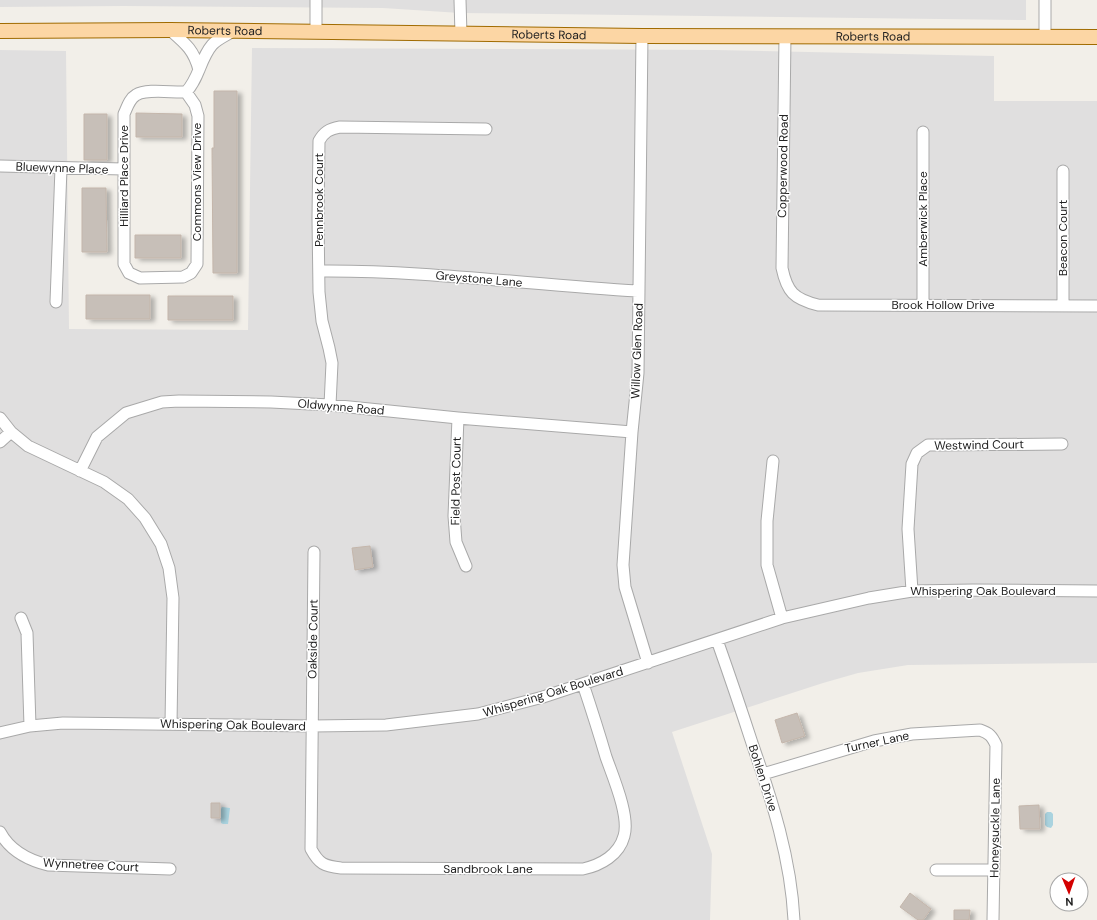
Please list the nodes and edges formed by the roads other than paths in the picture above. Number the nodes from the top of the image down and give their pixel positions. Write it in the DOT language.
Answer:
graph roads {
  1 [pos="316,0"];
  2 [pos="460,0"];
  3 [pos="1045,0"];
  4 [pos="0,30"];
  5 [pos="170,30"];
  6 [pos="233,31"];
  7 [pos="316,32"];
  8 [pos="461,34"];
  9 [pos="642,36"];
  10 [pos="785,36"];
  11 [pos="1045,37"];
  12 [pos="1097,37"];
  13 [pos="199,70"];
  14 [pos="186,92"];
  15 [pos="486,129"];
  16 [pos="923,132"];
  17 [pos="0,166"];
  18 [pos="61,168"];
  19 [pos="124,169"];
  20 [pos="1063,171"];
  21 [pos="319,271"];
  22 [pos="191,273"];
  23 [pos="638,291"];
  24 [pos="791,293"];
  25 [pos="56,302"];
  26 [pos="923,305"];
  27 [pos="1063,306"];
  28 [pos="1097,306"];
  29 [pos="330,405"];
  30 [pos="0,418"];
  31 [pos="458,418"];
  32 [pos="12,432"];
  33 [pos="632,432"];
  34 [pos="0,442"];
  35 [pos="1062,444"];
  36 [pos="773,461"];
  37 [pos="80,471"];
  38 [pos="314,552"];
  39 [pos="466,566"];
  40 [pos="912,591"];
  41 [pos="1097,591"];
  42 [pos="21,618"];
  43 [pos="782,618"];
  44 [pos="717,640"];
  45 [pos="648,663"];
  46 [pos="583,684"];
  47 [pos="171,724"];
  48 [pos="30,726"];
  49 [pos="312,726"];
  50 [pos="0,733"];
  51 [pos="993,737"];
  52 [pos="763,774"];
  53 [pos="0,832"];
  54 [pos="170,869"];
  55 [pos="936,870"];
  56 [pos="994,870"];
  57 [pos="794,920"];
  58 [pos="993,920"];
  1 -- 7 [label="street"];
  2 -- 8 [label="street"];
  3 -- 11 [label="street"];
  4 -- 5 [label="main road, Roberts Road"];
  5 -- 6 [label="main road, Roberts Road"];
  5 -- 13 [label="street"];
  6 -- 7 [label="main road, Roberts Road"];
  6 -- 13 [label="street"];
  7 -- 8 [label="main road, Roberts Road"];
  8 -- 9 [label="main road, Roberts Road"];
  9 -- 10 [label="main road, Roberts Road"];
  9 -- 23 [label="street, Willow Glen Road"];
  10 -- 11 [label="main road, Roberts Road"];
  10 -- 24 [label="street, Copperwood Road"];
  11 -- 12 [label="main road, Roberts Road"];
  13 -- 14 [label="street"];
  14 -- 19 [label="street, Hilliard Place Drive"];
  14 -- 22 [label="street, Commons View Drive"];
  15 -- 21 [label="street, Pennbrook Court"];
  16 -- 26 [label="street, Amberwick Place"];
  17 -- 18 [label="street, Bluewynne Place"];
  18 -- 19 [label="street, Bluewynne Place"];
  18 -- 25 [label="street"];
  19 -- 22 [label="street, Hilliard Place Drive"];
  20 -- 27 [label="street, Beacon Court"];
  21 -- 23 [label="street, Greystone Lane"];
  21 -- 29 [label="street, Pennbrook Court"];
  23 -- 33 [label="street, Willow Glen Road"];
  24 -- 26 [label="street, Brook Hollow Drive"];
  26 -- 27 [label="street, Brook Hollow Drive"];
  27 -- 28 [label="street, Brook Hollow Drive"];
  29 -- 31 [label="street, Oldwynne Road"];
  29 -- 37 [label="street, Oldwynne Road"];
  30 -- 32 [label="street"];
  31 -- 33 [label="street, Oldwynne Road"];
  31 -- 39 [label="street, Field Post Court"];
  32 -- 34 [label="street"];
  32 -- 37 [label="street"];
  33 -- 45 [label="street, Willow Glen Road"];
  35 -- 40 [label="street, Westwind Court"];
  36 -- 43 [label="street"];
  37 -- 47 [label="street"];
  38 -- 49 [label="street, Oakside Court"];
  40 -- 41 [label="street, Whispering Oak Boulevard"];
  40 -- 43 [label="street, Whispering Oak Boulevard"];
  42 -- 48 [label="street"];
  43 -- 44 [label="street, Whispering Oak Boulevard"];
  44 -- 45 [label="street, Whispering Oak Boulevard"];
  44 -- 52 [label="street, Bohlen Drive"];
  45 -- 46 [label="street, Whispering Oak Boulevard"];
  46 -- 49 [label="street, Whispering Oak Boulevard"];
  46 -- 49 [label="street, Sandbrook Lane"];
  47 -- 48 [label="street, Whispering Oak Boulevard"];
  47 -- 49 [label="street, Whispering Oak Boulevard"];
  48 -- 50 [label="street, Whispering Oak Boulevard"];
  51 -- 52 [label="street, Turner Lane"];
  51 -- 56 [label="street, Honeysuckle Lane"];
  52 -- 57 [label="street, Bohlen Drive"];
  53 -- 54 [label="street, Wynnetree Court"];
  55 -- 56 [label="street"];
  56 -- 58 [label="street, Honeysuckle Lane"];
}
